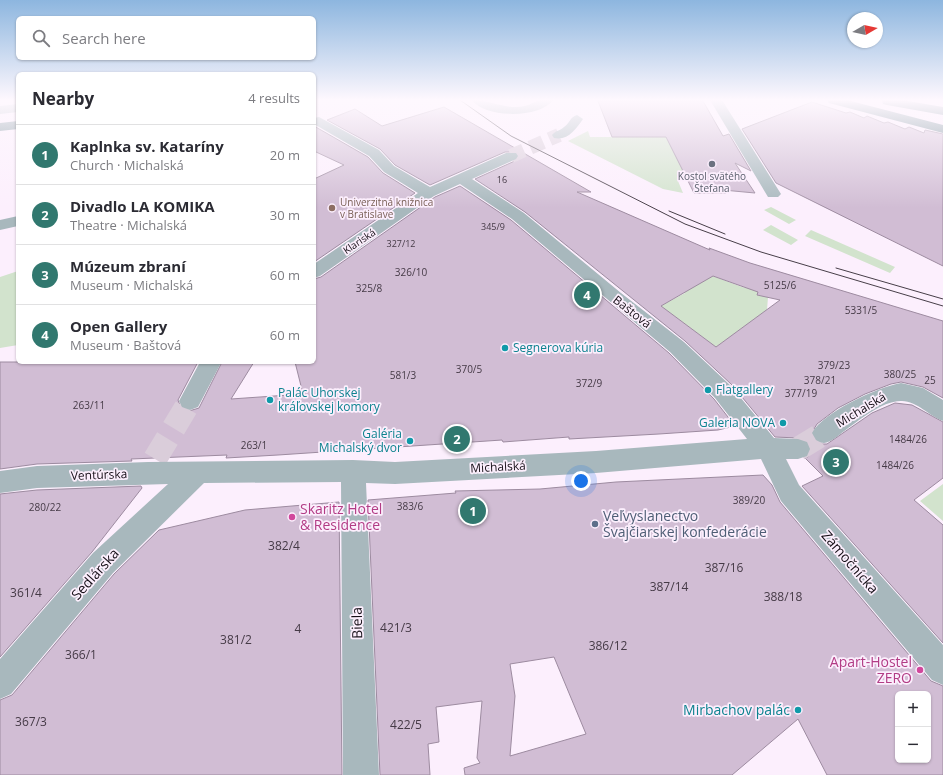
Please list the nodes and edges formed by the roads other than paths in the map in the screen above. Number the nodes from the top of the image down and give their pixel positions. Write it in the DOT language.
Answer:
graph roads {
  1 [pos="341,136"];
  2 [pos="726,136"];
  3 [pos="738,136"];
  4 [pos="511,156"];
  5 [pos="461,178"];
  6 [pos="429,193"];
  7 [pos="759,193"];
  8 [pos="773,194"];
  9 [pos="16,221"];
  10 [pos="0,225"];
  11 [pos="316,271"];
  12 [pos="209,364"];
  13 [pos="190,401"];
  14 [pos="943,412"];
  15 [pos="824,433"];
  16 [pos="768,448"];
  17 [pos="798,449"];
  18 [pos="353,471"];
  19 [pos="198,474"];
  20 [pos="0,482"];
  21 [pos="943,669"];
  22 [pos="0,683"];
  23 [pos="361,775"];
  1 -- 6 [label="street"];
  2 -- 7 [label="street"];
  3 -- 8 [label="street"];
  4 -- 5 [label="street, Klariská"];
  5 -- 6 [label="street, Klariská"];
  5 -- 16 [label="street, Baštová"];
  6 -- 11 [label="street, Klariská"];
  9 -- 10 [label="street"];
  12 -- 13 [label="street"];
  14 -- 15 [label="street, Michalská"];
  16 -- 17 [label="street, Michalská"];
  16 -- 18 [label="street, Michalská"];
  16 -- 21 [label="street, Zámočnícka"];
  18 -- 19 [label="street, Michalská"];
  18 -- 23 [label="street, Biela"];
  19 -- 20 [label="street, Ventúrska"];
  19 -- 22 [label="street, Sedlárska"];
}
